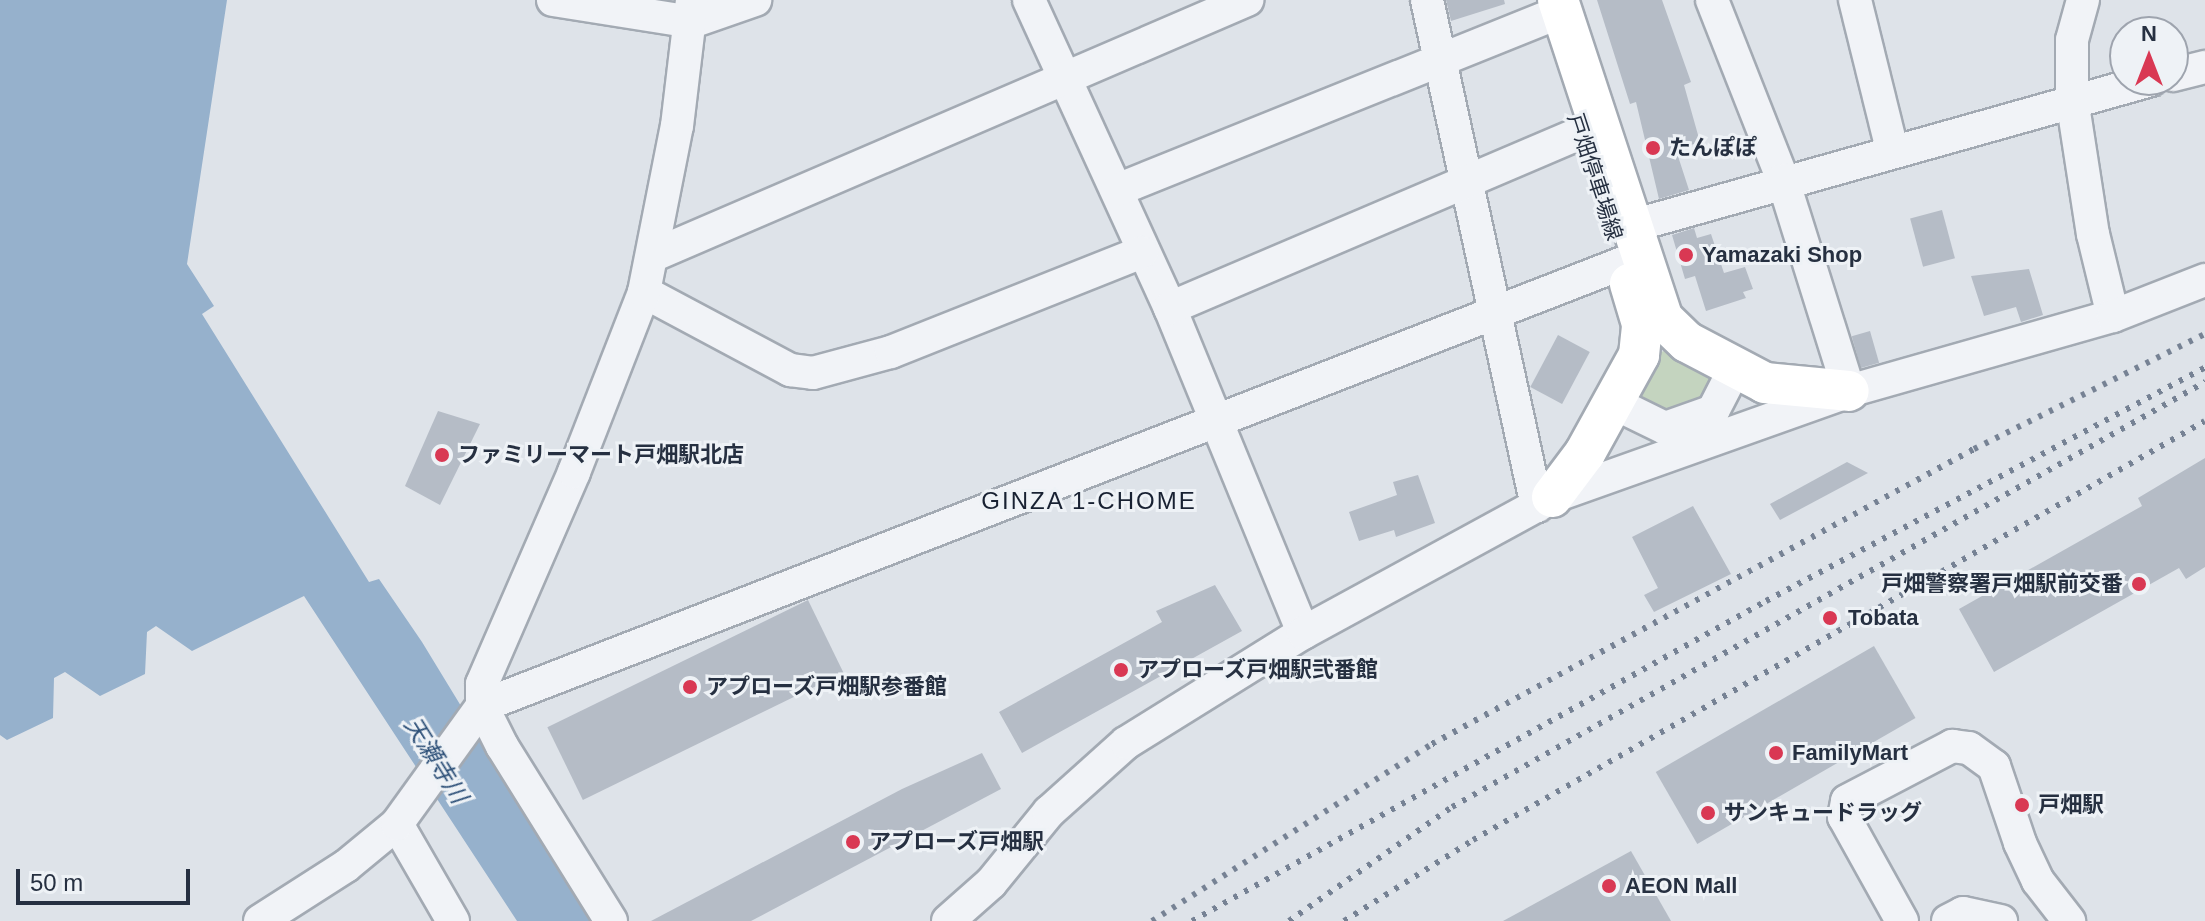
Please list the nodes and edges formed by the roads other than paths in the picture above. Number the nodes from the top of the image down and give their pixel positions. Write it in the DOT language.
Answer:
graph roads {
  1 [pos="553,0"];
  2 [pos="755,0"];
  3 [pos="1029,0"];
  4 [pos="1247,0"];
  5 [pos="1427,0"];
  6 [pos="1712,0"];
  7 [pos="1855,0"];
  8 [pos="2083,0"];
  9 [pos="1546,6"];
  10 [pos="692,11"];
  11 [pos="1441,61"];
  12 [pos="1067,77"];
  13 [pos="2109,90"];
  14 [pos="2072,99"];
  15 [pos="1581,133"];
  16 [pos="1892,149"];
  17 [pos="1783,180"];
  18 [pos="1466,183"];
  19 [pos="1117,190"];
  20 [pos="1628,244"];
  21 [pos="1142,252"];
  22 [pos="654,255"];
  23 [pos="2205,280"];
  24 [pos="644,292"];
  25 [pos="1170,308"];
  26 [pos="1496,314"];
  27 [pos="2113,316"];
  28 [pos="1687,342"];
  29 [pos="1639,355"];
  30 [pos="1732,374"];
  31 [pos="1849,391"];
  32 [pos="1622,407"];
  33 [pos="1217,417"];
  34 [pos="1544,502"];
  35 [pos="1303,633"];
  36 [pos="482,706"];
  37 [pos="397,824"];
  38 [pos="260,921"];
  39 [pos="453,921"];
  40 [pos="611,921"];
  41 [pos="948,921"];
  42 [pos="1902,921"];
  43 [pos="1948,921"];
  44 [pos="2001,921"];
  45 [pos="2069,921"];
  1 -- 10 [label="street"];
  2 -- 10 [label="street"];
  3 -- 12 [label="street"];
  4 -- 12 [label="street"];
  5 -- 11 [label="street"];
  6 -- 17 [label="street"];
  7 -- 16 [label="street"];
  8 -- 14 [label="street"];
  9 -- 11 [label="street"];
  9 -- 15 [label="main road, 戸畑停車場線"];
  9 -- 20 [label="main road, 戸畑停車場線"];
  10 -- 22 [label="street"];
  11 -- 18 [label="street"];
  11 -- 19 [label="street"];
  12 -- 19 [label="street"];
  12 -- 22 [label="street"];
  13 -- 14 [label="street"];
  14 -- 16 [label="street"];
  14 -- 27 [label="street"];
  15 -- 18 [label="street"];
  15 -- 20 [label="main road, 戸畑停車場線"];
  16 -- 17 [label="street"];
  17 -- 20 [label="street"];
  17 -- 31 [label="street"];
  18 -- 25 [label="street"];
  18 -- 26 [label="street"];
  19 -- 21 [label="street"];
  20 -- 26 [label="street"];
  20 -- 28 [label="main road, 戸畑停車場線"];
  20 -- 29 [label="main road, 戸畑停車場線"];
  21 -- 24 [label="street"];
  21 -- 25 [label="street"];
  22 -- 24 [label="street"];
  23 -- 27 [label="street"];
  24 -- 36 [label="street"];
  25 -- 33 [label="street"];
  26 -- 33 [label="street"];
  26 -- 34 [label="street"];
  27 -- 31 [label="street"];
  28 -- 29 [label="main road"];
  28 -- 31 [label="main road, 戸畑停車場線"];
  29 -- 34 [label="main road, 戸畑停車場線"];
  30 -- 32 [label="street"];
  31 -- 34 [label="street"];
  33 -- 35 [label="street"];
  33 -- 36 [label="street"];
  34 -- 35 [label="street"];
  35 -- 41 [label="street"];
  36 -- 37 [label="street"];
  36 -- 40 [label="street"];
  37 -- 38 [label="street"];
  37 -- 39 [label="street"];
  42 -- 45 [label="street"];
  43 -- 44 [label="street"];
}
